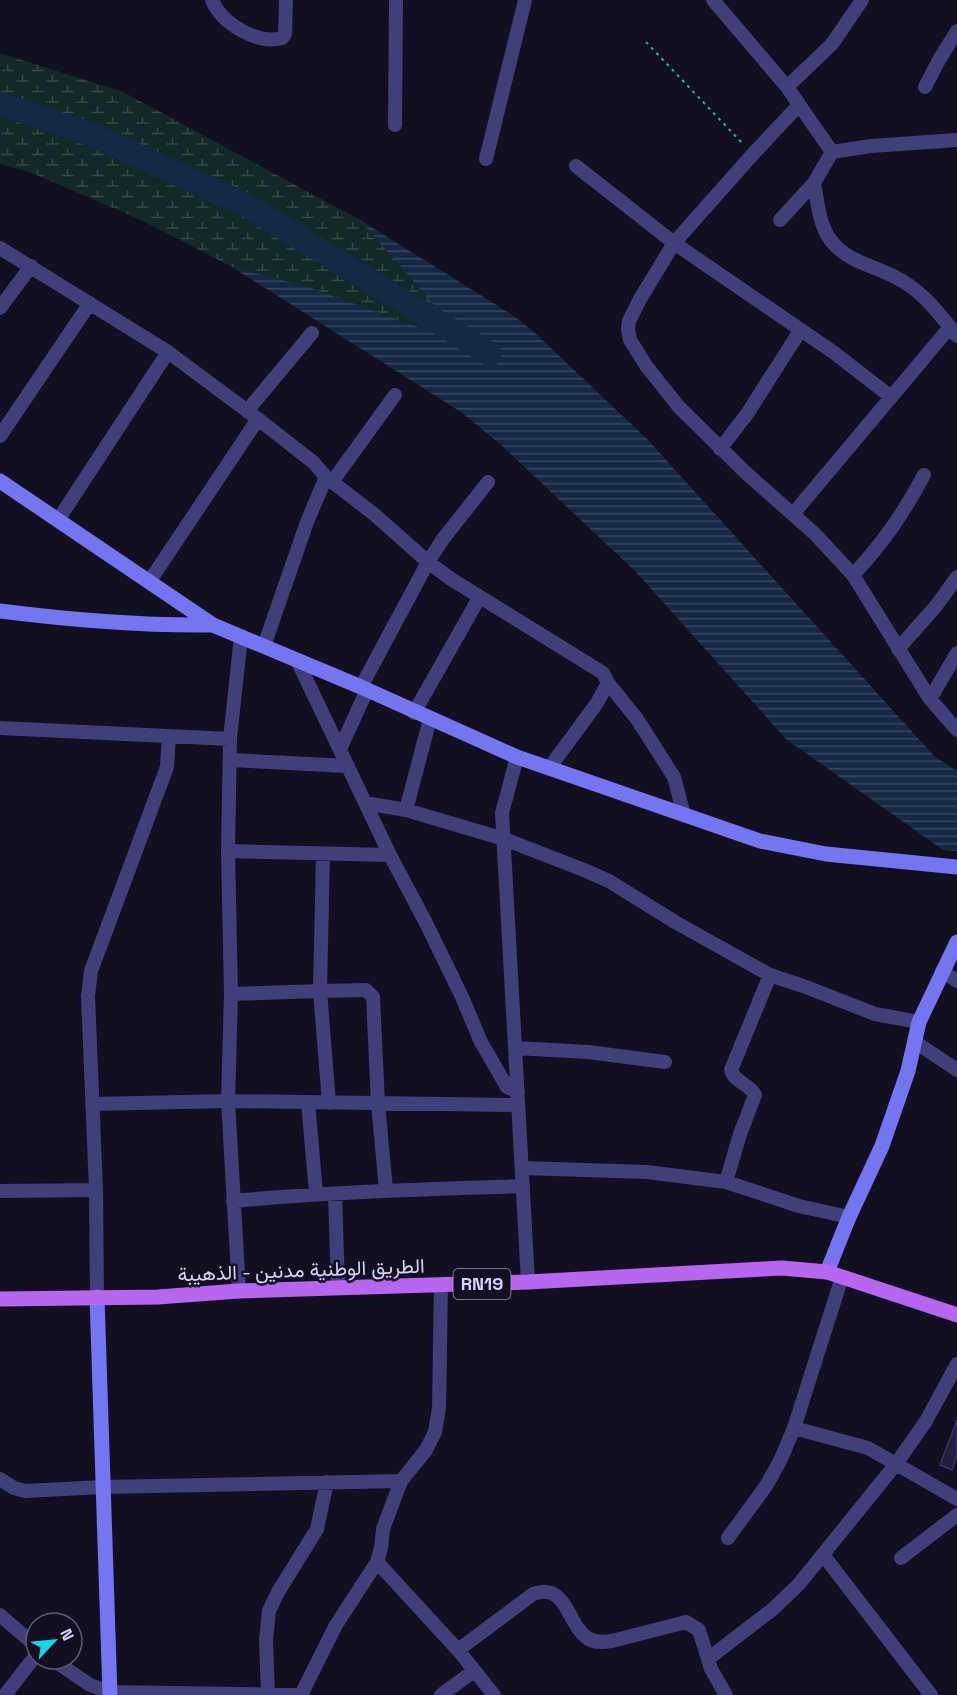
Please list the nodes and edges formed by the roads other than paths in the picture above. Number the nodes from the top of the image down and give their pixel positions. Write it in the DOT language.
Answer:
graph roads {
  1 [pos="212,0"];
  2 [pos="286,0"];
  3 [pos="396,0"];
  4 [pos="525,0"];
  5 [pos="713,0"];
  6 [pos="862,0"];
  7 [pos="957,31"];
  8 [pos="787,87"];
  9 [pos="925,87"];
  10 [pos="799,105"];
  11 [pos="395,125"];
  12 [pos="957,140"];
  13 [pos="832,152"];
  14 [pos="486,159"];
  15 [pos="576,166"];
  16 [pos="814,183"];
  17 [pos="780,220"];
  18 [pos="674,243"];
  19 [pos="0,248"];
  20 [pos="31,266"];
  21 [pos="90,303"];
  22 [pos="0,308"];
  23 [pos="800,331"];
  24 [pos="953,331"];
  25 [pos="312,333"];
  26 [pos="168,352"];
  27 [pos="395,394"];
  28 [pos="890,396"];
  29 [pos="252,415"];
  30 [pos="0,436"];
  31 [pos="720,449"];
  32 [pos="924,475"];
  33 [pos="329,480"];
  34 [pos="0,481"];
  35 [pos="488,482"];
  36 [pos="793,514"];
  37 [pos="58,520"];
  38 [pos="428,562"];
  39 [pos="853,575"];
  40 [pos="957,577"];
  41 [pos="149,582"];
  42 [pos="479,598"];
  43 [pos="0,611"];
  44 [pos="213,625"];
  45 [pos="241,636"];
  46 [pos="264,646"];
  47 [pos="898,649"];
  48 [pos="957,653"];
  49 [pos="298,662"];
  50 [pos="608,683"];
  51 [pos="364,689"];
  52 [pos="930,699"];
  53 [pos="414,713"];
  54 [pos="430,719"];
  55 [pos="0,728"];
  56 [pos="957,730"];
  57 [pos="169,736"];
  58 [pos="230,739"];
  59 [pos="339,749"];
  60 [pos="517,757"];
  61 [pos="230,760"];
  62 [pos="348,766"];
  63 [pos="550,767"];
  64 [pos="365,803"];
  65 [pos="406,810"];
  66 [pos="684,815"];
  67 [pos="504,839"];
  68 [pos="228,850"];
  69 [pos="323,854"];
  70 [pos="390,855"];
  71 [pos="957,867"];
  72 [pos="957,942"];
  73 [pos="942,970"];
  74 [pos="770,975"];
  75 [pos="957,981"];
  76 [pos="320,991"];
  77 [pos="231,993"];
  78 [pos="919,1022"];
  79 [pos="915,1042"];
  80 [pos="515,1048"];
  81 [pos="665,1062"];
  82 [pos="957,1071"];
  83 [pos="518,1099"];
  84 [pos="228,1101"];
  85 [pos="308,1102"];
  86 [pos="329,1103"];
  87 [pos="378,1103"];
  88 [pos="92,1104"];
  89 [pos="522,1168"];
  90 [pos="726,1182"];
  91 [pos="523,1186"];
  92 [pos="96,1190"];
  93 [pos="386,1190"];
  94 [pos="0,1191"];
  95 [pos="316,1193"];
  96 [pos="334,1194"];
  97 [pos="233,1201"];
  98 [pos="849,1217"];
  99 [pos="827,1272"];
  100 [pos="842,1277"];
  101 [pos="528,1282"];
  102 [pos="441,1285"];
  103 [pos="338,1288"];
  104 [pos="239,1292"];
  105 [pos="97,1297"];
  106 [pos="0,1299"];
  107 [pos="956,1313"];
  108 [pos="957,1364"];
  109 [pos="794,1428"];
  110 [pos="896,1464"];
  111 [pos="0,1479"];
  112 [pos="401,1481"];
  113 [pos="327,1482"];
  114 [pos="103,1487"];
  115 [pos="957,1499"];
  116 [pos="957,1515"];
  117 [pos="728,1538"];
  118 [pos="824,1556"];
  119 [pos="901,1558"];
  120 [pos="377,1562"];
  121 [pos="0,1615"];
  122 [pos="24,1636"];
  123 [pos="458,1650"];
  124 [pos="708,1659"];
  125 [pos="24,1670"];
  126 [pos="70,1671"];
  127 [pos="474,1671"];
  128 [pos="110,1694"];
  129 [pos="268,1694"];
  130 [pos="5,1695"];
  131 [pos="301,1695"];
  132 [pos="441,1695"];
  133 [pos="494,1695"];
  134 [pos="726,1695"];
  135 [pos="931,1695"];
  1 -- 2 [label="street"];
  3 -- 11 [label="street"];
  4 -- 14 [label="street"];
  5 -- 8 [label="street"];
  6 -- 8 [label="street"];
  7 -- 9 [label="street"];
  8 -- 10 [label="street"];
  10 -- 13 [label="street"];
  10 -- 18 [label="street"];
  12 -- 13 [label="street"];
  13 -- 16 [label="street"];
  15 -- 18 [label="street"];
  16 -- 17 [label="street"];
  16 -- 24 [label="street"];
  18 -- 23 [label="street"];
  18 -- 31 [label="street"];
  19 -- 20 [label="street"];
  20 -- 21 [label="street"];
  20 -- 22 [label="street"];
  21 -- 26 [label="street"];
  21 -- 30 [label="street"];
  23 -- 28 [label="street"];
  23 -- 31 [label="street"];
  24 -- 28 [label="street"];
  25 -- 29 [label="street"];
  26 -- 29 [label="street"];
  26 -- 37 [label="street"];
  27 -- 33 [label="street"];
  28 -- 36 [label="street"];
  29 -- 33 [label="street"];
  29 -- 41 [label="street"];
  31 -- 36 [label="street"];
  32 -- 39 [label="street"];
  33 -- 38 [label="street"];
  33 -- 46 [label="street"];
  34 -- 37 [label="street"];
  35 -- 38 [label="street"];
  36 -- 39 [label="street"];
  37 -- 41 [label="street"];
  38 -- 42 [label="street"];
  38 -- 51 [label="street"];
  39 -- 47 [label="street"];
  40 -- 47 [label="street"];
  41 -- 44 [label="street"];
  42 -- 50 [label="street"];
  42 -- 53 [label="street"];
  43 -- 44 [label="street"];
  44 -- 45 [label="street"];
  45 -- 46 [label="street"];
  45 -- 58 [label="street"];
  46 -- 49 [label="street"];
  47 -- 52 [label="street"];
  48 -- 52 [label="street"];
  49 -- 51 [label="street"];
  49 -- 59 [label="street"];
  50 -- 63 [label="street"];
  50 -- 66 [label="street"];
  51 -- 53 [label="street"];
  51 -- 59 [label="street"];
  52 -- 56 [label="street"];
  53 -- 54 [label="street"];
  54 -- 60 [label="street"];
  54 -- 65 [label="street"];
  55 -- 57 [label="street"];
  57 -- 58 [label="street"];
  57 -- 88 [label="street"];
  58 -- 61 [label="street"];
  59 -- 62 [label="street"];
  60 -- 63 [label="street"];
  60 -- 67 [label="street"];
  61 -- 62 [label="street"];
  61 -- 68 [label="street"];
  62 -- 64 [label="street"];
  63 -- 66 [label="street"];
  64 -- 65 [label="street"];
  64 -- 70 [label="street"];
  65 -- 67 [label="street"];
  66 -- 71 [label="street"];
  67 -- 74 [label="street"];
  67 -- 80 [label="street"];
  68 -- 69 [label="street"];
  68 -- 77 [label="street"];
  69 -- 70 [label="street"];
  69 -- 76 [label="street"];
  70 -- 83 [label="street"];
  72 -- 73 [label="street"];
  73 -- 75 [label="street"];
  73 -- 78 [label="street"];
  74 -- 78 [label="street"];
  74 -- 90 [label="street"];
  76 -- 77 [label="street"];
  76 -- 86 [label="street"];
  76 -- 87 [label="street"];
  77 -- 84 [label="street"];
  78 -- 79 [label="street"];
  79 -- 82 [label="street"];
  79 -- 98 [label="street"];
  80 -- 81 [label="street"];
  80 -- 83 [label="street"];
  83 -- 87 [label="street"];
  83 -- 89 [label="street"];
  84 -- 85 [label="street"];
  84 -- 88 [label="street"];
  84 -- 97 [label="street"];
  85 -- 86 [label="street"];
  85 -- 95 [label="street"];
  86 -- 87 [label="street"];
  87 -- 93 [label="street"];
  88 -- 92 [label="street"];
  89 -- 90 [label="street"];
  89 -- 91 [label="street"];
  90 -- 98 [label="street"];
  91 -- 93 [label="street"];
  91 -- 101 [label="street"];
  92 -- 94 [label="street"];
  92 -- 105 [label="street"];
  93 -- 96 [label="street"];
  95 -- 96 [label="street"];
  95 -- 97 [label="street"];
  96 -- 103 [label="street"];
  97 -- 104 [label="street"];
  98 -- 99 [label="street"];
  99 -- 100 [label="main road, الطريق الوطنية مدنين - الذهيبة / RN19"];
  99 -- 101 [label="main road, الطريق الوطنية مدنين - الذهيبة / RN19"];
  100 -- 107 [label="main road, الطريق الوطنية مدنين - الذهيبة / RN19"];
  100 -- 109 [label="street"];
  101 -- 102 [label="main road, الطريق الوطنية مدنين - الذهيبة / RN19"];
  102 -- 103 [label="main road, الطريق الوطنية مدنين - الذهيبة / RN19"];
  102 -- 112 [label="street"];
  103 -- 104 [label="main road, الطريق الوطنية مدنين - الذهيبة / RN19"];
  104 -- 105 [label="main road, الطريق الوطنية مدنين - الذهيبة / RN19"];
  105 -- 106 [label="main road, الطريق الوطنية مدنين - الذهيبة / RN19"];
  105 -- 114 [label="street"];
  108 -- 110 [label="street"];
  109 -- 110 [label="street"];
  109 -- 117 [label="street"];
  110 -- 115 [label="street"];
  110 -- 118 [label="street"];
  111 -- 114 [label="street"];
  112 -- 113 [label="street"];
  112 -- 120 [label="street"];
  113 -- 114 [label="street"];
  113 -- 129 [label="street"];
  114 -- 128 [label="street"];
  116 -- 119 [label="street"];
  118 -- 124 [label="street"];
  118 -- 135 [label="street"];
  120 -- 123 [label="street"];
  120 -- 131 [label="street"];
  121 -- 122 [label="street"];
  123 -- 124 [label="street"];
  123 -- 127 [label="street"];
  124 -- 134 [label="street"];
  125 -- 130 [label="street"];
  126 -- 128 [label="street"];
  127 -- 132 [label="street"];
  127 -- 133 [label="street"];
  128 -- 129 [label="street"];
  129 -- 131 [label="street"];
}
